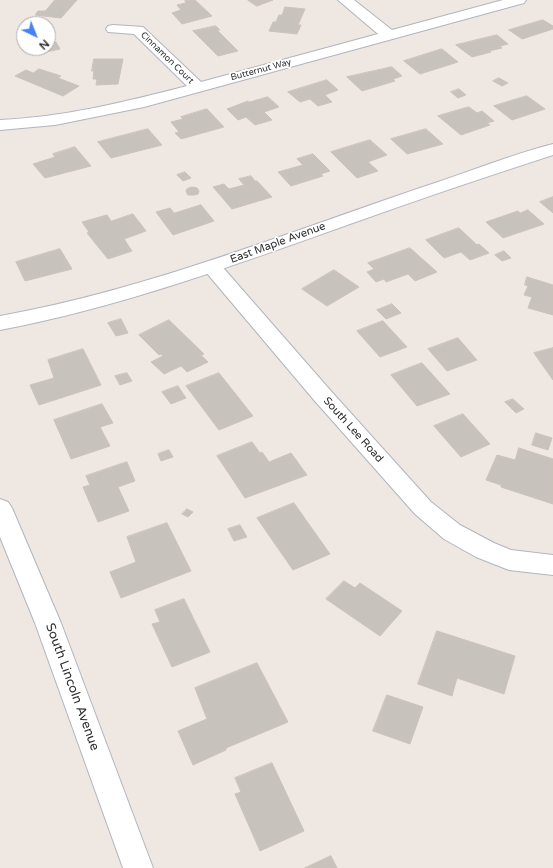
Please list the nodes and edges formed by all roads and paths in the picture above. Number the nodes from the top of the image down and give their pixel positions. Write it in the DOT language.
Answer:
graph roads {
  1 [pos="345,0"];
  2 [pos="519,0"];
  3 [pos="113,29"];
  4 [pos="389,35"];
  5 [pos="198,88"];
  6 [pos="0,125"];
  7 [pos="553,149"];
  8 [pos="212,267"];
  9 [pos="0,323"];
  10 [pos="0,508"];
  11 [pos="553,565"];
  12 [pos="138,868"];
  1 -- 4 [label="street"];
  2 -- 4 [label="street, Butternut Way"];
  3 -- 5 [label="street, Cinnamon Court"];
  4 -- 5 [label="street, Butternut Way"];
  5 -- 6 [label="street, Butternut Way"];
  7 -- 8 [label="street, East Maple Avenue"];
  8 -- 9 [label="street, East Maple Avenue"];
  8 -- 11 [label="street, South Lee Road"];
  10 -- 12 [label="street, South Lincoln Avenue"];
}
